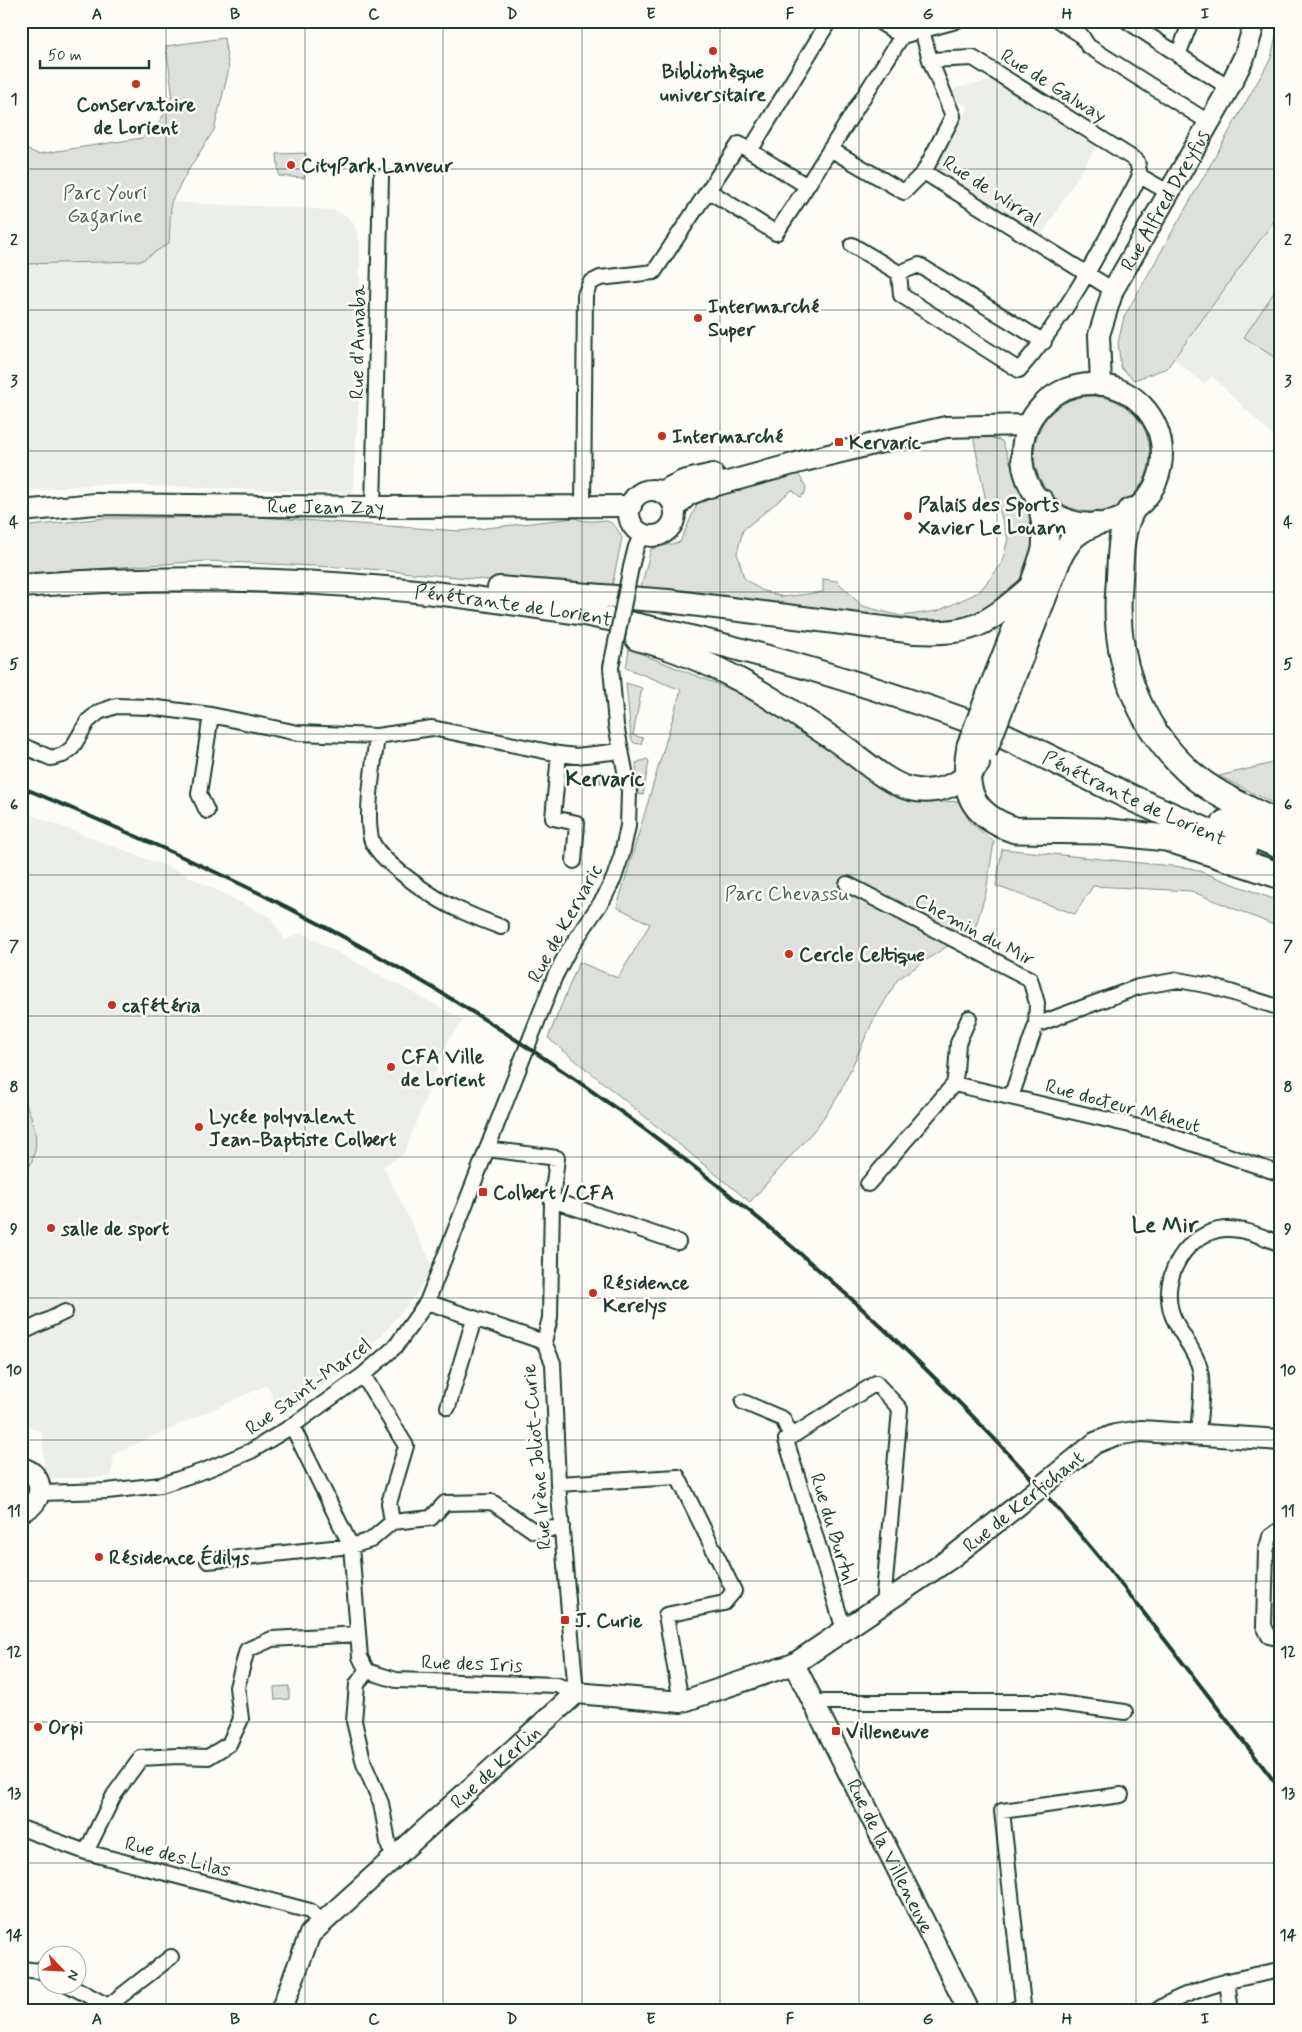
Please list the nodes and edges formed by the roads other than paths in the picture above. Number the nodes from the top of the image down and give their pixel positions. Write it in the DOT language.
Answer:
graph roads {
  1 [pos="829,21"];
  2 [pos="878,21"];
  3 [pos="956,21"];
  4 [pos="1059,21"];
  5 [pos="1127,21"];
  6 [pos="1191,21"];
  7 [pos="1255,21"];
  8 [pos="922,30"];
  9 [pos="902,36"];
  10 [pos="1178,55"];
  11 [pos="930,60"];
  12 [pos="1228,88"];
  13 [pos="1202,118"];
  14 [pos="745,147"];
  15 [pos="830,149"];
  16 [pos="924,172"];
  17 [pos="1140,176"];
  18 [pos="381,177"];
  19 [pos="807,186"];
  20 [pos="710,191"];
  21 [pos="1168,192"];
  22 [pos="852,245"];
  23 [pos="899,273"];
  24 [pos="1087,275"];
  25 [pos="1113,290"];
  26 [pos="1044,342"];
  27 [pos="1101,385"];
  28 [pos="1028,425"];
  29 [pos="804,461"];
  30 [pos="660,492"];
  31 [pos="1041,502"];
  32 [pos="583,506"];
  33 [pos="631,506"];
  34 [pos="373,508"];
  35 [pos="675,508"];
  36 [pos="21,510"];
  37 [pos="1132,511"];
  38 [pos="1096,524"];
  39 [pos="642,534"];
  40 [pos="359,585"];
  41 [pos="1033,585"];
  42 [pos="21,586"];
  43 [pos="477,598"];
  44 [pos="1001,689"];
  45 [pos="211,715"];
  46 [pos="377,736"];
  47 [pos="981,742"];
  48 [pos="21,745"];
  49 [pos="621,751"];
  50 [pos="559,754"];
  51 [pos="966,778"];
  52 [pos="207,811"];
  53 [pos="1281,825"];
  54 [pos="1281,846"];
  55 [pos="574,861"];
  56 [pos="1281,865"];
  57 [pos="1281,876"];
  58 [pos="847,884"];
  59 [pos="501,927"];
  60 [pos="1281,1008"];
  61 [pos="969,1018"];
  62 [pos="1036,1025"];
  63 [pos="527,1048"];
  64 [pos="954,1084"];
  65 [pos="1010,1097"];
  66 [pos="487,1148"];
  67 [pos="1281,1174"];
  68 [pos="868,1184"];
  69 [pos="552,1200"];
  70 [pos="678,1242"];
  71 [pos="1281,1244"];
  72 [pos="427,1302"];
  73 [pos="65,1312"];
  74 [pos="474,1319"];
  75 [pos="21,1333"];
  76 [pos="544,1342"];
  77 [pos="363,1375"];
  78 [pos="743,1402"];
  79 [pos="448,1407"];
  80 [pos="292,1426"];
  81 [pos="1198,1434"];
  82 [pos="789,1439"];
  83 [pos="1281,1440"];
  84 [pos="21,1468"];
  85 [pos="558,1484"];
  86 [pos="40,1493"];
  87 [pos="21,1511"];
  88 [pos="392,1522"];
  89 [pos="562,1527"];
  90 [pos="1281,1529"];
  91 [pos="351,1546"];
  92 [pos="208,1561"];
  93 [pos="883,1605"];
  94 [pos="844,1630"];
  95 [pos="358,1634"];
  96 [pos="1281,1639"];
  97 [pos="794,1664"];
  98 [pos="367,1671"];
  99 [pos="576,1693"];
  100 [pos="681,1702"];
  101 [pos="813,1702"];
  102 [pos="1125,1712"];
  103 [pos="1121,1795"];
  104 [pos="21,1828"];
  105 [pos="86,1852"];
  106 [pos="397,1856"];
  107 [pos="322,1924"];
  108 [pos="171,1957"];
  109 [pos="21,1969"];
  110 [pos="1281,1970"];
  111 [pos="38,1971"];
  112 [pos="1227,1981"];
  113 [pos="86,1994"];
  114 [pos="281,2011"];
  115 [pos="969,2011"];
  116 [pos="1012,2011"];
  117 [pos="1156,2011"];
  118 [pos="1231,2011"];
  1 -- 14 [label="street"];
  2 -- 9 [label="street"];
  3 -- 8 [label="street"];
  4 -- 13 [label="street"];
  5 -- 10 [label="street"];
  6 -- 10 [label="street"];
  7 -- 12 [label="street, Rue Alfred Dreyfus"];
  8 -- 9 [label="street"];
  8 -- 11 [label="street"];
  9 -- 15 [label="street"];
  10 -- 12 [label="street"];
  11 -- 16 [label="street, Rue de Wirral"];
  11 -- 17 [label="street, Rue de Galway"];
  12 -- 21 [label="street, Rue Alfred Dreyfus"];
  14 -- 19 [label="street"];
  14 -- 20 [label="street"];
  15 -- 16 [label="street"];
  15 -- 19 [label="street"];
  16 -- 24 [label="street, Rue de Wirral"];
  17 -- 21 [label="street, Rue de Galway"];
  17 -- 24 [label="street"];
  18 -- 34 [label="street, Rue d'Annaba"];
  19 -- 20 [label="street"];
  20 -- 32 [label="street"];
  21 -- 25 [label="street, Rue Alfred Dreyfus"];
  22 -- 23 [label="street"];
  23 -- 26 [label="street"];
  23 -- 26 [label="street"];
  24 -- 25 [label="street, Rue de Wirral"];
  24 -- 26 [label="street"];
  25 -- 27 [label="street, Rue Alfred Dreyfus"];
  27 -- 28 [label="street"];
  27 -- 37 [label="street"];
  28 -- 29 [label="street"];
  28 -- 31 [label="street"];
  29 -- 30 [label="street"];
  29 -- 35 [label="street"];
  30 -- 33 [label="street"];
  30 -- 35 [label="street"];
  31 -- 38 [label="street"];
  31 -- 41 [label="highway"];
  32 -- 33 [label="street, Rue Jean Zay"];
  32 -- 34 [label="street, Rue Jean Zay"];
  33 -- 39 [label="street"];
  34 -- 36 [label="street, Rue Jean Zay"];
  35 -- 39 [label="street"];
  37 -- 38 [label="street"];
  37 -- 53 [label="highway"];
  38 -- 44 [label="main road"];
  39 -- 49 [label="street, Rue de Kervaric, bridge"];
  40 -- 41 [label="main road"];
  40 -- 42 [label="main road, Pénétrante de Lorient"];
  40 -- 43 [label="main road, Pénétrante de Lorient"];
  41 -- 44 [label="highway"];
  43 -- 47 [label="main road, Pénétrante de Lorient"];
  43 -- 51 [label="main road"];
  44 -- 47 [label="highway, bridge"];
  45 -- 46 [label="street"];
  45 -- 48 [label="street"];
  45 -- 52 [label="street"];
  46 -- 50 [label="street"];
  46 -- 59 [label="street"];
  47 -- 51 [label="highway"];
  47 -- 54 [label="highway, Pénétrante de Lorient"];
  47 -- 56 [label="highway, Pénétrante de Lorient"];
  49 -- 50 [label="street"];
  49 -- 63 [label="street, Rue de Kervaric"];
  50 -- 55 [label="street"];
  51 -- 57 [label="highway"];
  58 -- 62 [label="street, Chemin du Mir"];
  60 -- 62 [label="street"];
  61 -- 64 [label="street"];
  62 -- 65 [label="street, Chemin du Mir"];
  63 -- 66 [label="street, Rue Saint-Marcel"];
  64 -- 65 [label="street, Rue docteur Méheut"];
  64 -- 68 [label="street"];
  65 -- 67 [label="street, Rue docteur Méheut"];
  66 -- 69 [label="street"];
  66 -- 72 [label="street, Rue Saint-Marcel"];
  69 -- 70 [label="street"];
  69 -- 76 [label="street"];
  71 -- 81 [label="street"];
  72 -- 74 [label="street, Rue Irène Joliot-Curie"];
  72 -- 77 [label="street, Rue Saint-Marcel"];
  73 -- 75 [label="street"];
  74 -- 76 [label="street, Rue Irène Joliot-Curie"];
  74 -- 79 [label="street"];
  76 -- 85 [label="street, Rue Irène Joliot-Curie"];
  77 -- 80 [label="street, Rue Saint-Marcel"];
  77 -- 88 [label="street"];
  78 -- 82 [label="street, Rue du Burtul"];
  80 -- 86 [label="street, Rue Saint-Marcel"];
  80 -- 91 [label="street"];
  81 -- 83 [label="street, Rue de Kerfichant"];
  81 -- 93 [label="street, Rue de Kerfichant, bridge"];
  82 -- 93 [label="street"];
  82 -- 94 [label="street, Rue du Burtul"];
  84 -- 86 [label="street"];
  85 -- 89 [label="street, Rue Irène Joliot-Curie"];
  85 -- 100 [label="street"];
  86 -- 87 [label="street"];
  88 -- 89 [label="street"];
  88 -- 91 [label="street"];
  89 -- 99 [label="street, Rue Irène Joliot-Curie"];
  90 -- 96 [label="street"];
  91 -- 92 [label="street"];
  91 -- 95 [label="street"];
  93 -- 94 [label="street, Rue de Kerfichant"];
  94 -- 97 [label="street, Rue de Kerfichant"];
  95 -- 98 [label="street"];
  95 -- 105 [label="street"];
  97 -- 100 [label="street"];
  97 -- 101 [label="street, Rue de la Villeneuve"];
  98 -- 99 [label="street, Rue des Iris"];
  98 -- 106 [label="street"];
  99 -- 100 [label="street"];
  99 -- 106 [label="street, Rue de Kerlin"];
  101 -- 102 [label="street"];
  101 -- 115 [label="street, Rue de la Villeneuve"];
  103 -- 116 [label="street"];
  104 -- 105 [label="street, Rue des Lilas"];
  105 -- 107 [label="street, Rue des Lilas"];
  106 -- 107 [label="street, Rue de Kerlin"];
  107 -- 114 [label="street, Rue de Kerlin"];
  108 -- 113 [label="street"];
  109 -- 111 [label="street"];
  110 -- 112 [label="street"];
  112 -- 117 [label="street"];
  112 -- 118 [label="street"];
}
